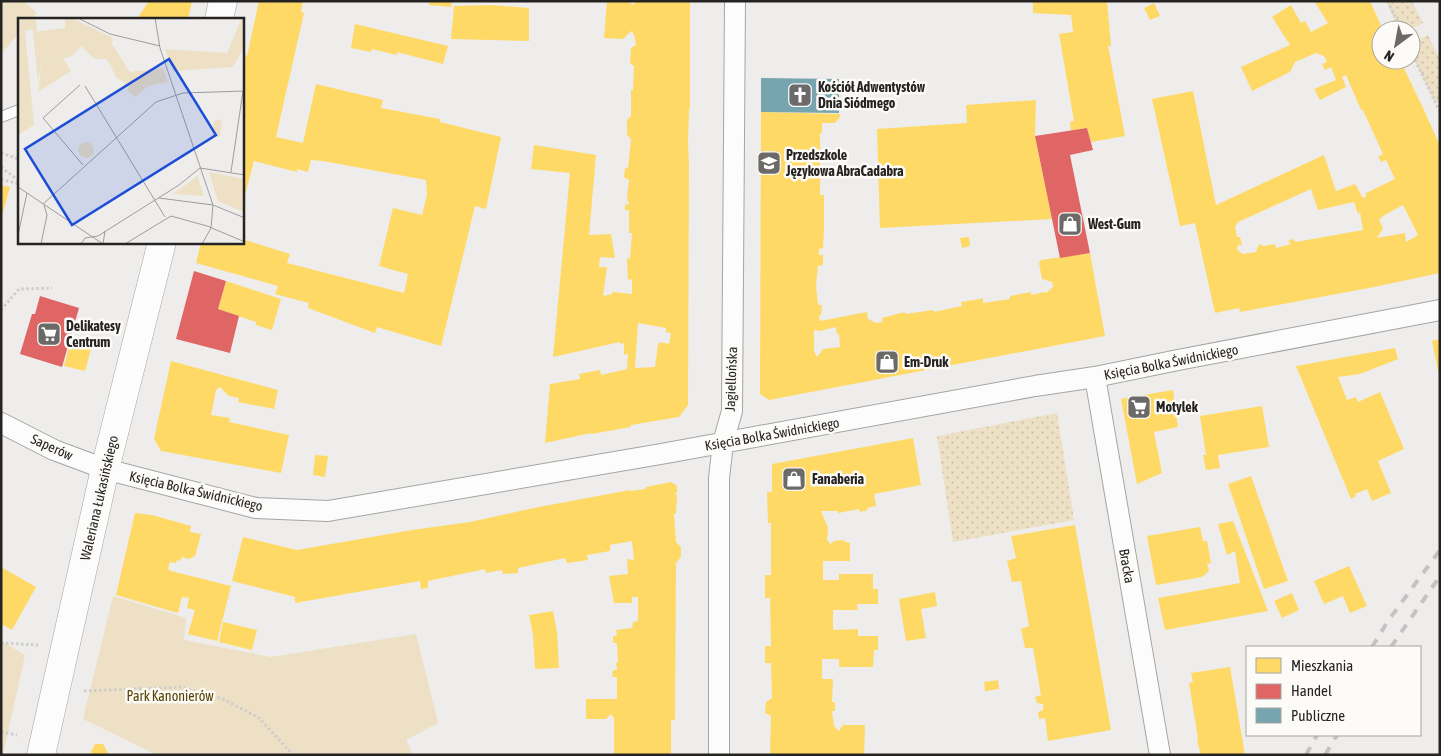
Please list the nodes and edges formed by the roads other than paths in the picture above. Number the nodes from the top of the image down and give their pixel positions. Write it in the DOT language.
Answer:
graph roads {
  1 [pos="223,1"];
  2 [pos="735,1"];
  3 [pos="219,18"];
  4 [pos="18,110"];
  5 [pos="1,117"];
  6 [pos="161,244"];
  7 [pos="1440,310"];
  8 [pos="1095,378"];
  9 [pos="1,423"];
  10 [pos="723,443"];
  11 [pos="105,469"];
  12 [pos="41,755"];
  13 [pos="719,755"];
  14 [pos="1160,755"];
  1 -- 3 [label="street"];
  2 -- 10 [label="street, Jagiellońska"];
  4 -- 5 [label="lane"];
  6 -- 11 [label="street, Waleriana Łukasińskiego"];
  7 -- 8 [label="street, Księcia Bolka Świdnickiego"];
  8 -- 10 [label="street, Księcia Bolka Świdnickiego"];
  8 -- 14 [label="street, Bracka"];
  9 -- 11 [label="street, Saperów"];
  10 -- 11 [label="street, Księcia Bolka Świdnickiego"];
  10 -- 13 [label="street, Jagiellońska"];
  11 -- 12 [label="street, Waleriana Łukasińskiego"];
}
